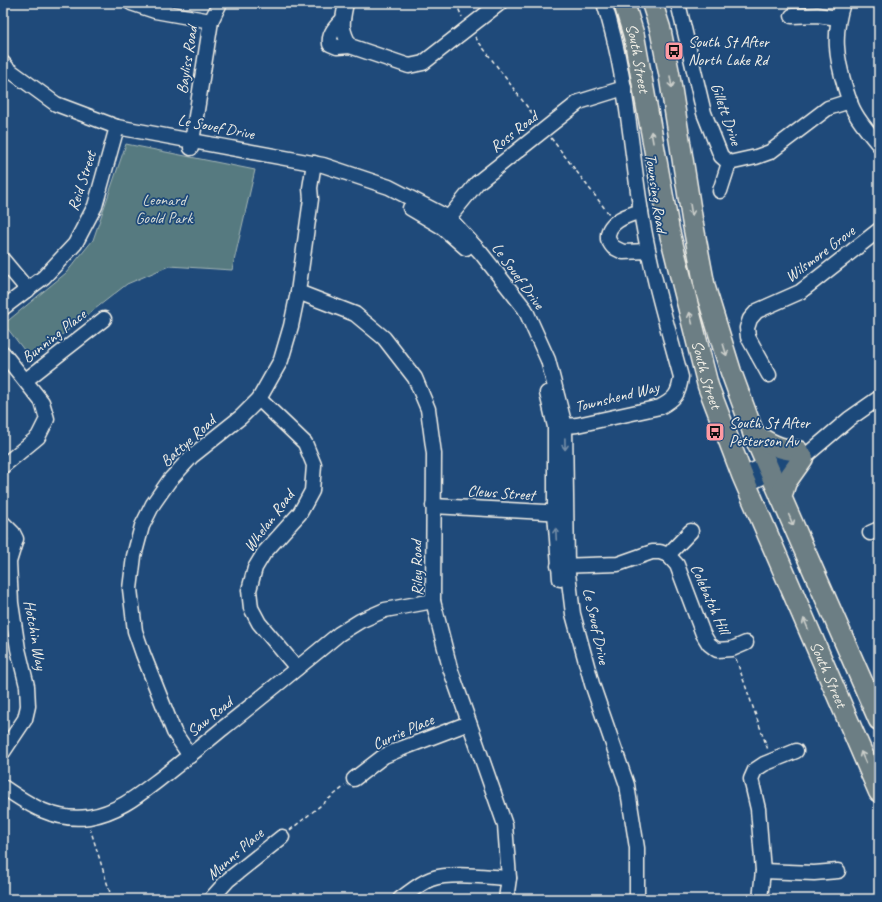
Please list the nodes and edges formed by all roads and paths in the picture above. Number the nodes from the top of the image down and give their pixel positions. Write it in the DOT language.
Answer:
graph roads {
  1 [pos="131,3"];
  2 [pos="220,3"];
  3 [pos="346,3"];
  4 [pos="456,3"];
  5 [pos="500,3"];
  6 [pos="604,3"];
  7 [pos="624,3"];
  8 [pos="652,3"];
  9 [pos="678,3"];
  10 [pos="843,3"];
  11 [pos="792,16"];
  12 [pos="838,18"];
  13 [pos="211,21"];
  14 [pos="468,28"];
  15 [pos="3,63"];
  16 [pos="3,75"];
  17 [pos="624,88"];
  18 [pos="850,101"];
  19 [pos="544,130"];
  20 [pos="115,131"];
  21 [pos="878,141"];
  22 [pos="192,144"];
  23 [pos="729,163"];
  24 [pos="317,169"];
  25 [pos="720,191"];
  26 [pos="640,211"];
  27 [pos="615,222"];
  28 [pos="445,223"];
  29 [pos="879,230"];
  30 [pos="648,251"];
  31 [pos="3,260"];
  32 [pos="28,290"];
  33 [pos="298,292"];
  34 [pos="3,308"];
  35 [pos="104,319"];
  36 [pos="3,353"];
  37 [pos="769,374"];
  38 [pos="26,380"];
  39 [pos="680,387"];
  40 [pos="879,398"];
  41 [pos="259,399"];
  42 [pos="560,426"];
  43 [pos="753,433"];
  44 [pos="806,452"];
  45 [pos="3,466"];
  46 [pos="769,470"];
  47 [pos="744,480"];
  48 [pos="780,497"];
  49 [pos="433,506"];
  50 [pos="561,513"];
  51 [pos="3,523"];
  52 [pos="690,530"];
  53 [pos="668,555"];
  54 [pos="563,566"];
  55 [pos="434,601"];
  56 [pos="746,643"];
  57 [pos="732,649"];
  58 [pos="297,668"];
  59 [pos="879,720"];
  60 [pos="469,723"];
  61 [pos="3,752"];
  62 [pos="796,752"];
  63 [pos="190,756"];
  64 [pos="772,761"];
  65 [pos="354,779"];
  66 [pos="3,787"];
  67 [pos="879,792"];
  68 [pos="88,817"];
  69 [pos="282,836"];
  70 [pos="763,871"];
  71 [pos="838,871"];
  72 [pos="509,878"];
  73 [pos="112,899"];
  74 [pos="212,899"];
  75 [pos="400,899"];
  76 [pos="506,899"];
  77 [pos="630,899"];
  78 [pos="637,899"];
  79 [pos="760,899"];
  1 -- 13 [label="street"];
  2 -- 13 [label="street, Bayliss Road"];
  3 -- 14 [label="street"];
  4 -- 14 [label="path"];
  5 -- 14 [label="street"];
  6 -- 17 [label="street, Townsing Road"];
  47 -- 7 [label="highway, South Street, one-way"];
  8 -- 43 [label="highway, South Street, one-way"];
  9 -- 23 [label="street, Gillett Drive"];
  10 -- 12 [label="street"];
  11 -- 12 [label="street"];
  12 -- 18 [label="street"];
  13 -- 22 [label="street, Bayliss Road"];
  14 -- 19 [label="path"];
  15 -- 20 [label="street, Le Souef Drive"];
  16 -- 20 [label="street, Le Souef Drive"];
  17 -- 19 [label="street, Ross Road"];
  17 -- 26 [label="street, Townsing Road"];
  18 -- 21 [label="street"];
  18 -- 23 [label="street, Gillett Drive"];
  19 -- 27 [label="path"];
  19 -- 28 [label="street, Ross Road"];
  20 -- 22 [label="street, Le Souef Drive"];
  20 -- 32 [label="street, Reid Street"];
  22 -- 24 [label="street, Le Souef Drive"];
  23 -- 25 [label="street, Gillett Drive"];
  24 -- 28 [label="street, Le Souef Drive"];
  24 -- 33 [label="street, Battye Road"];
  26 -- 27 [label="street"];
  26 -- 30 [label="street, Townsing Road"];
  27 -- 30 [label="street"];
  28 -- 42 [label="street, Le Souef Drive"];
  29 -- 37 [label="street, Wilsmore Grove"];
  30 -- 39 [label="street, Townsing Road"];
  31 -- 32 [label="street"];
  32 -- 34 [label="street, Reid Street"];
  33 -- 41 [label="street, Battye Road"];
  33 -- 49 [label="street, Riley Road"];
  35 -- 38 [label="street, Bunning Place"];
  36 -- 38 [label="street"];
  38 -- 45 [label="street"];
  39 -- 42 [label="street, Townshend Way"];
  40 -- 44 [label="street"];
  41 -- 58 [label="street, Whelan Road"];
  41 -- 63 [label="street, Battye Road"];
  42 -- 50 [label="street, Le Souef Drive"];
  43 -- 44 [label="highway"];
  43 -- 46 [label="highway, South Street"];
  44 -- 46 [label="street"];
  44 -- 48 [label="highway"];
  46 -- 47 [label="street"];
  46 -- 48 [label="highway, South Street"];
  67 -- 47 [label="highway, South Street, one-way"];
  48 -- 59 [label="highway, South Street, one-way"];
  49 -- 50 [label="street, Clews Street"];
  49 -- 55 [label="street, Riley Road"];
  50 -- 54 [label="street, Le Souef Drive"];
  51 -- 61 [label="street, Hotchin Way"];
  52 -- 53 [label="street"];
  53 -- 54 [label="street"];
  53 -- 57 [label="street, Colebatch Hill"];
  54 -- 77 [label="street, Le Souef Drive"];
  54 -- 78 [label="street, Le Souef Drive"];
  55 -- 58 [label="street, Saw Road"];
  55 -- 60 [label="street, Riley Road"];
  56 -- 57 [label="street, Colebatch Hill"];
  57 -- 64 [label="path"];
  58 -- 63 [label="street, Saw Road"];
  60 -- 65 [label="street, Currie Place"];
  60 -- 72 [label="street, Riley Road"];
  62 -- 64 [label="street"];
  63 -- 68 [label="street, Saw Road"];
  64 -- 70 [label="street"];
  65 -- 69 [label="path"];
  66 -- 68 [label="street, Saw Road"];
  68 -- 73 [label="path"];
  69 -- 74 [label="street, Munns Place"];
  70 -- 71 [label="street"];
  70 -- 79 [label="street"];
  72 -- 75 [label="street"];
  72 -- 76 [label="street, Riley Road"];
}
